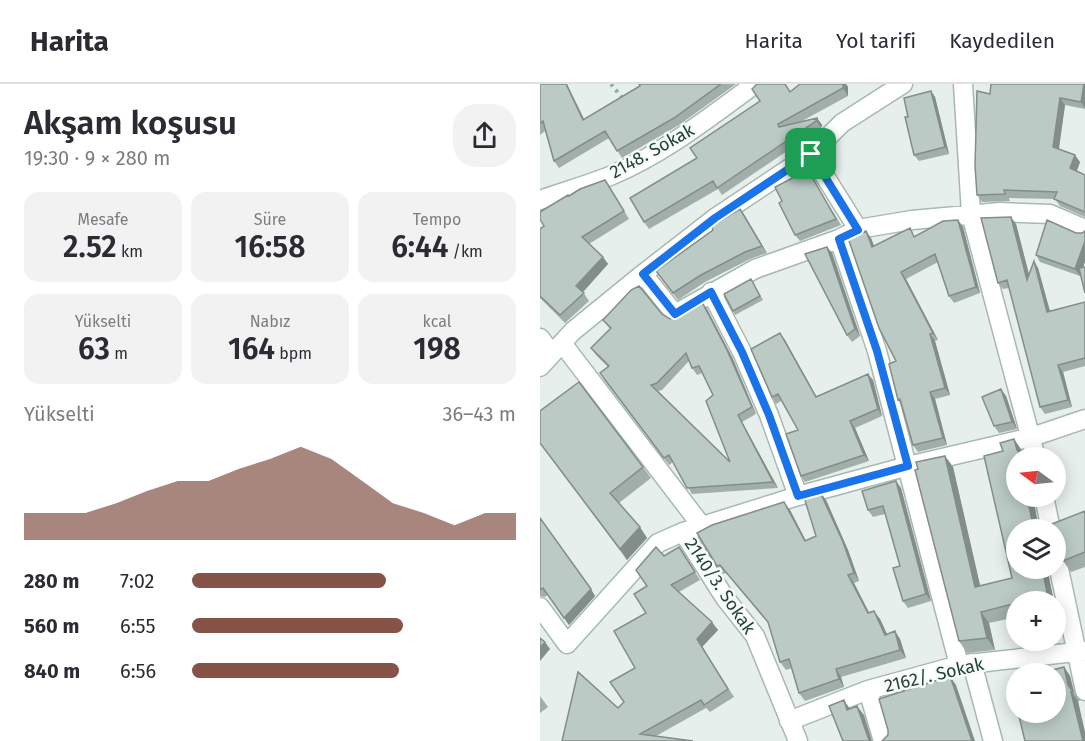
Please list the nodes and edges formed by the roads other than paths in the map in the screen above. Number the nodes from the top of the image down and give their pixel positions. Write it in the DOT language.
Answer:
graph roads {
  1 [pos="755,84"];
  2 [pos="903,84"];
  3 [pos="963,84"];
  4 [pos="811,154"];
  5 [pos="540,200"];
  6 [pos="971,214"];
  7 [pos="1085,229"];
  8 [pos="858,230"];
  9 [pos="839,239"];
  10 [pos="643,274"];
  11 [pos="711,292"];
  12 [pos="540,338"];
  13 [pos="551,355"];
  14 [pos="1085,419"];
  15 [pos="1032,437"];
  16 [pos="1034,447"];
  17 [pos="908,466"];
  18 [pos="798,496"];
  19 [pos="701,525"];
  20 [pos="683,532"];
  21 [pos="1062,579"];
  22 [pos="540,607"];
  23 [pos="1080,651"];
  24 [pos="965,664"];
  25 [pos="868,690"];
  26 [pos="1085,691"];
  27 [pos="789,721"];
  28 [pos="798,741"];
  29 [pos="883,741"];
  30 [pos="993,741"];
  1 -- 5 [label="street, 2148. Sokak"];
  2 -- 4 [label="street"];
  3 -- 6 [label="street"];
  4 -- 8 [label="street"];
  4 -- 10 [label="street"];
  6 -- 7 [label="street"];
  6 -- 8 [label="street"];
  6 -- 15 [label="street"];
  8 -- 9 [label="street"];
  9 -- 11 [label="street"];
  9 -- 17 [label="street"];
  10 -- 11 [label="street"];
  10 -- 13 [label="street"];
  11 -- 18 [label="street"];
  12 -- 13 [label="street"];
  13 -- 19 [label="street"];
  14 -- 15 [label="street"];
  15 -- 16 [label="street"];
  15 -- 17 [label="street"];
  17 -- 18 [label="street"];
  17 -- 24 [label="street"];
  18 -- 19 [label="street"];
  19 -- 20 [label="street"];
  20 -- 22 [label="street"];
  20 -- 27 [label="street, 2140/3. Sokak"];
  21 -- 23 [label="street"];
  23 -- 24 [label="street, 2162/. Sokak"];
  23 -- 26 [label="street"];
  24 -- 25 [label="street, 2162/. Sokak"];
  24 -- 30 [label="street"];
  25 -- 27 [label="street, 2162/. Sokak"];
  25 -- 29 [label="street"];
  27 -- 28 [label="street, 2140/3. Sokak"];
}
